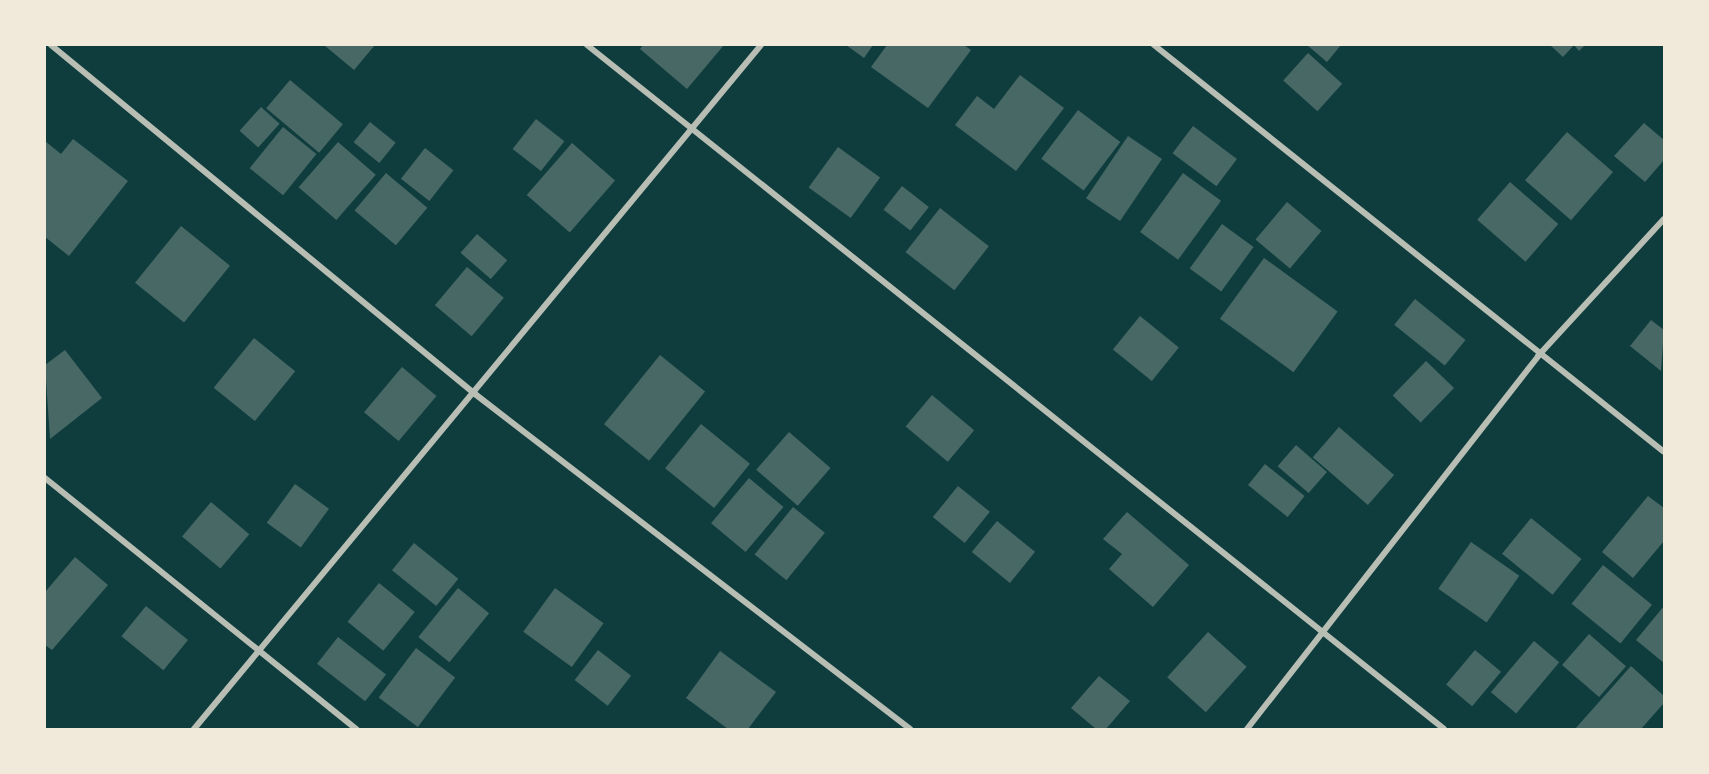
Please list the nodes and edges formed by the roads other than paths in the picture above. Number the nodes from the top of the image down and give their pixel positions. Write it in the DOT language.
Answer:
graph roads {
  1 [pos="51,45"];
  2 [pos="587,45"];
  3 [pos="761,45"];
  4 [pos="1154,45"];
  5 [pos="692,130"];
  6 [pos="1664,219"];
  7 [pos="1538,356"];
  8 [pos="475,394"];
  9 [pos="1664,452"];
  10 [pos="45,478"];
  11 [pos="1321,636"];
  12 [pos="259,652"];
  13 [pos="194,729"];
  14 [pos="356,729"];
  15 [pos="910,729"];
  16 [pos="1247,729"];
  17 [pos="1444,729"];
  1 -- 8 [label="street"];
  2 -- 5 [label="street"];
  3 -- 5 [label="street"];
  4 -- 7 [label="street"];
  5 -- 8 [label="street"];
  5 -- 11 [label="street"];
  6 -- 7 [label="street"];
  7 -- 9 [label="street"];
  7 -- 11 [label="street"];
  8 -- 12 [label="street"];
  8 -- 15 [label="street"];
  10 -- 12 [label="street"];
  11 -- 16 [label="street"];
  11 -- 17 [label="street"];
  12 -- 13 [label="street"];
  12 -- 14 [label="street"];
}
